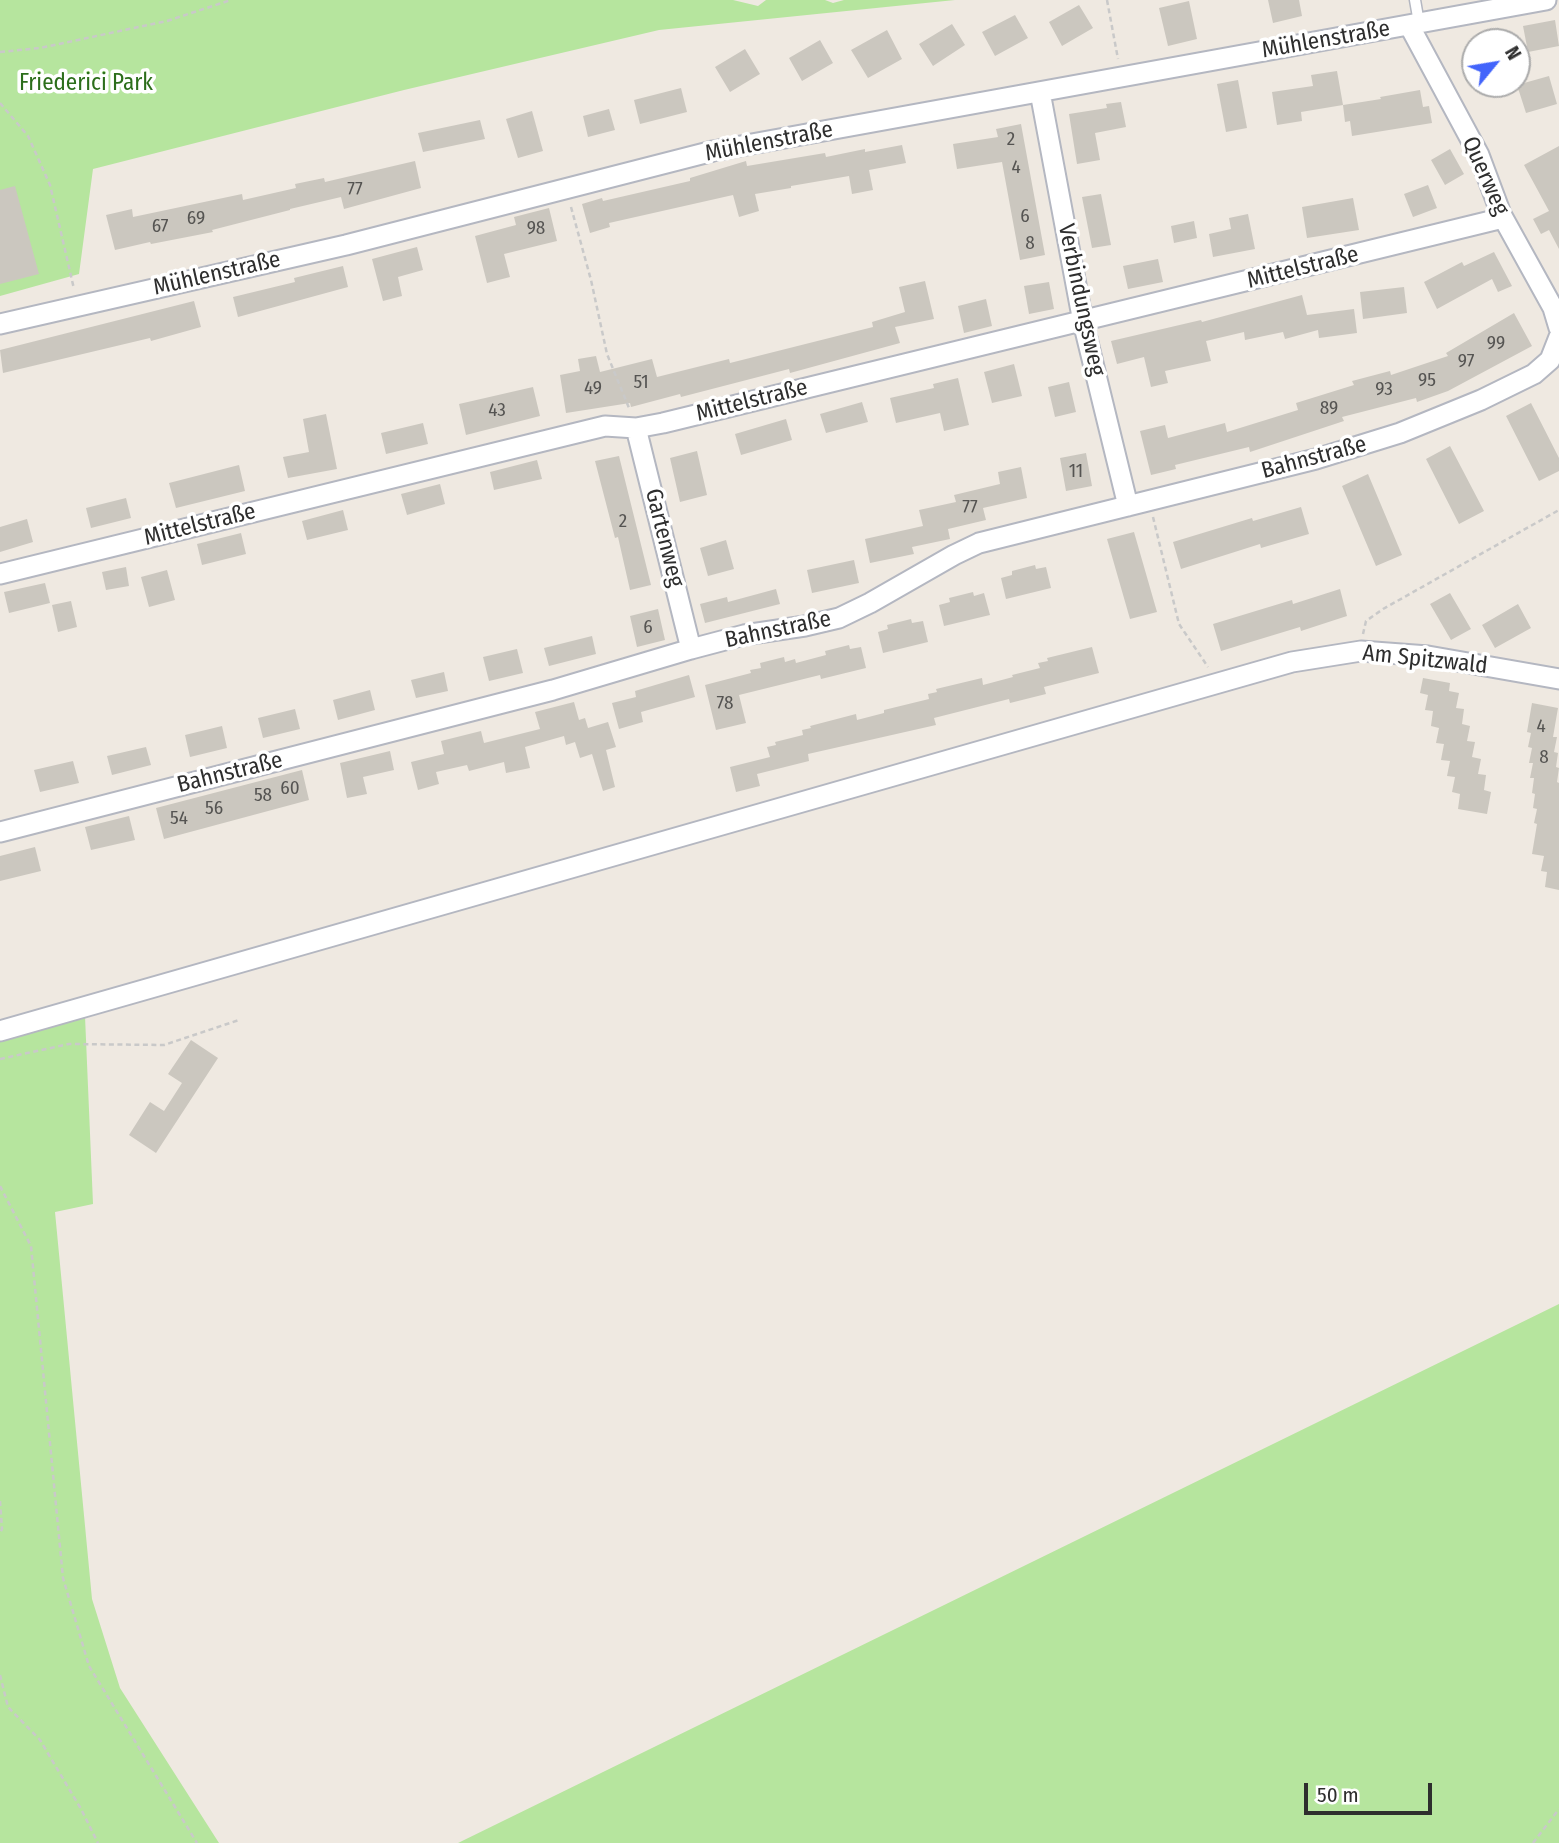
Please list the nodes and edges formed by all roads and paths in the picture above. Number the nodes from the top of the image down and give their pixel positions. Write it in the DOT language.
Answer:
graph roads {
  1 [pos="231,0"];
  2 [pos="1107,0"];
  3 [pos="1415,0"];
  4 [pos="1546,0"];
  5 [pos="1519,2"];
  6 [pos="1414,24"];
  7 [pos="0,52"];
  8 [pos="1116,78"];
  9 [pos="1040,92"];
  10 [pos="0,103"];
  11 [pos="568,188"];
  12 [pos="1503,218"];
  13 [pos="78,306"];
  14 [pos="1083,322"];
  15 [pos="0,324"];
  16 [pos="1559,328"];
  17 [pos="1559,338"];
  18 [pos="636,428"];
  19 [pos="1149,500"];
  20 [pos="1128,506"];
  21 [pos="1559,510"];
  22 [pos="0,574"];
  23 [pos="1366,621"];
  24 [pos="691,649"];
  25 [pos="1559,679"];
  26 [pos="1219,683"];
  27 [pos="0,832"];
  28 [pos="239,1020"];
  29 [pos="0,1031"];
  30 [pos="0,1059"];
  31 [pos="0,1186"];
  32 [pos="0,1501"];
  33 [pos="0,1533"];
  34 [pos="0,1675"];
  35 [pos="1559,1809"];
  36 [pos="98,1843"];
  37 [pos="197,1843"];
  38 [pos="1534,1843"];
  1 -- 7 [label="path"];
  2 -- 8 [label="path"];
  3 -- 6 [label="lane"];
  4 -- 5 [label="street, Mühlenstraße"];
  5 -- 6 [label="street, Mühlenstraße"];
  6 -- 8 [label="street, Mühlenstraße"];
  6 -- 12 [label="street, Querweg"];
  8 -- 9 [label="street, Mühlenstraße"];
  9 -- 11 [label="street, Mühlenstraße"];
  9 -- 14 [label="street, Verbindungsweg"];
  10 -- 13 [label="path"];
  11 -- 13 [label="street, Mühlenstraße"];
  11 -- 18 [label="path"];
  12 -- 14 [label="street, Mittelstraße"];
  12 -- 16 [label="street, Querweg"];
  13 -- 15 [label="street, Mühlenstraße"];
  14 -- 18 [label="street, Mittelstraße"];
  14 -- 20 [label="street, Verbindungsweg"];
  17 -- 19 [label="street, Bahnstraße"];
  18 -- 22 [label="street, Mittelstraße"];
  18 -- 24 [label="street, Gartenweg"];
  19 -- 20 [label="street, Bahnstraße"];
  19 -- 26 [label="path"];
  20 -- 24 [label="street, Bahnstraße"];
  21 -- 23 [label="path"];
  24 -- 27 [label="street, Bahnstraße"];
  25 -- 26 [label="street, Am Spitzwald"];
  26 -- 29 [label="street, Am Spitzwald"];
  28 -- 30 [label="path"];
  31 -- 37 [label="path"];
  32 -- 33 [label="path"];
  34 -- 36 [label="path"];
  35 -- 38 [label="path"];
}
